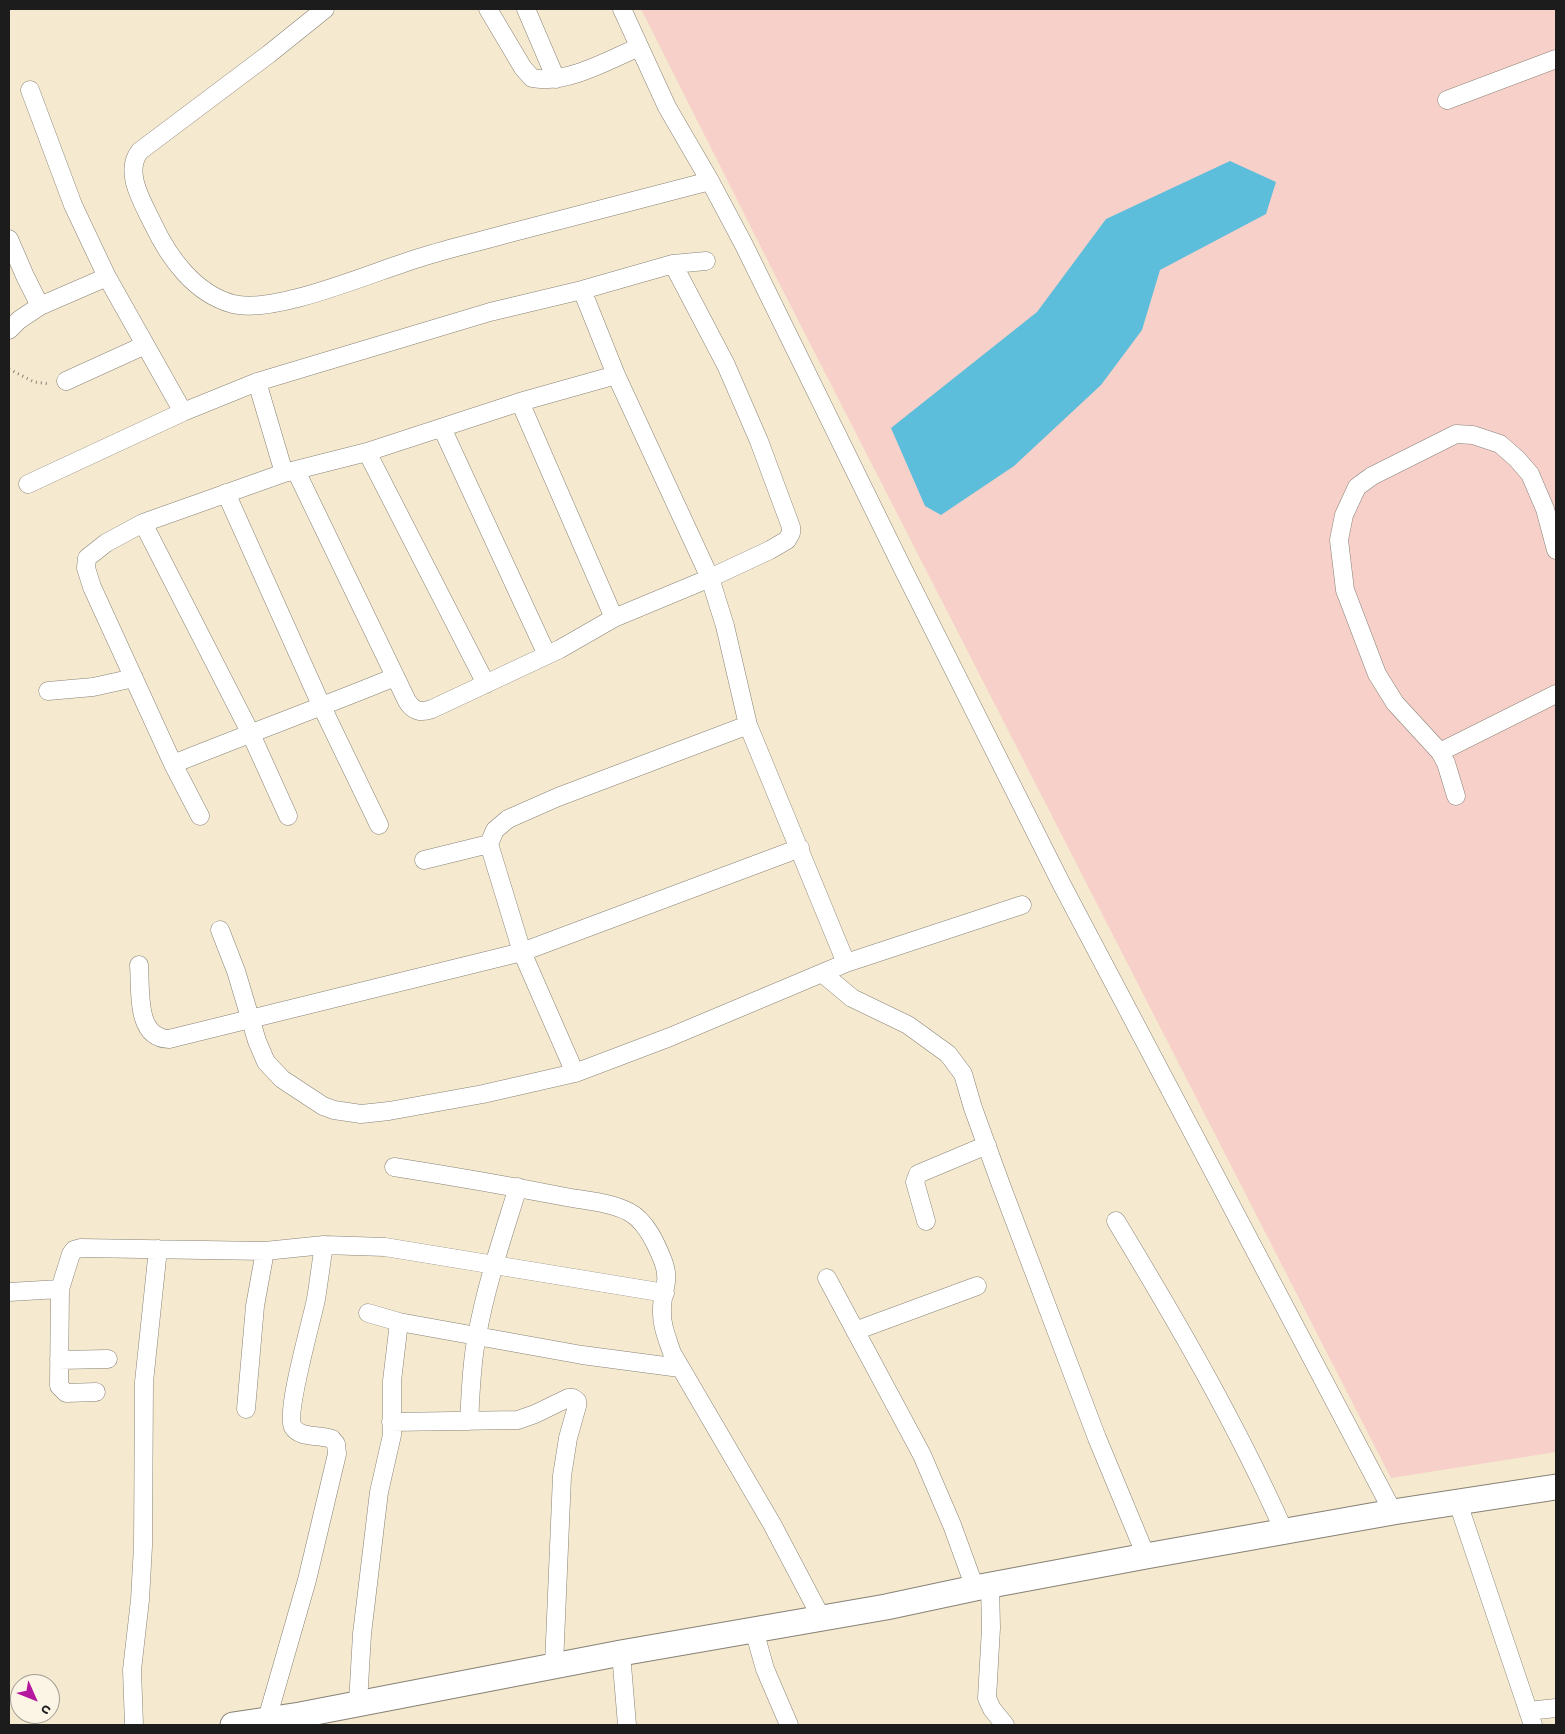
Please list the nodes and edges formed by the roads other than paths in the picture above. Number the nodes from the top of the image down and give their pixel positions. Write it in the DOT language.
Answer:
graph roads {
  1 [pos="325,9"];
  2 [pos="488,9"];
  3 [pos="526,9"];
  4 [pos="622,9"];
  5 [pos="640,47"];
  6 [pos="1556,59"];
  7 [pos="556,78"];
  8 [pos="30,90"];
  9 [pos="1447,100"];
  10 [pos="710,181"];
  11 [pos="9,239"];
  12 [pos="706,261"];
  13 [pos="673,264"];
  14 [pos="107,277"];
  15 [pos="582,290"];
  16 [pos="40,306"];
  17 [pos="9,330"];
  18 [pos="146,345"];
  19 [pos="616,375"];
  20 [pos="66,381"];
  21 [pos="257,382"];
  22 [pos="520,402"];
  23 [pos="183,412"];
  24 [pos="442,428"];
  25 [pos="367,452"];
  26 [pos="290,472"];
  27 [pos="28,484"];
  28 [pos="226,493"];
  29 [pos="143,523"];
  30 [pos="1556,550"];
  31 [pos="710,578"];
  32 [pos="614,618"];
  33 [pos="548,656"];
  34 [pos="134,678"];
  35 [pos="395,678"];
  36 [pos="486,684"];
  37 [pos="48,691"];
  38 [pos="1556,694"];
  39 [pos="322,707"];
  40 [pos="748,725"];
  41 [pos="250,732"];
  42 [pos="1440,752"];
  43 [pos="173,764"];
  44 [pos="1456,796"];
  45 [pos="200,816"];
  46 [pos="288,816"];
  47 [pos="379,825"];
  48 [pos="489,844"];
  49 [pos="800,848"];
  50 [pos="424,860"];
  51 [pos="1022,905"];
  52 [pos="220,930"];
  53 [pos="522,952"];
  54 [pos="846,963"];
  55 [pos="139,965"];
  56 [pos="822,973"];
  57 [pos="251,1018"];
  58 [pos="575,1072"];
  59 [pos="987,1145"];
  60 [pos="394,1167"];
  61 [pos="518,1187"];
  62 [pos="926,1221"];
  63 [pos="1116,1221"];
  64 [pos="324,1245"];
  65 [pos="158,1249"];
  66 [pos="265,1251"];
  67 [pos="494,1264"];
  68 [pos="827,1278"];
  69 [pos="977,1286"];
  70 [pos="60,1288"];
  71 [pos="9,1292"];
  72 [pos="665,1293"];
  73 [pos="368,1314"];
  74 [pos="399,1322"];
  75 [pos="855,1331"];
  76 [pos="477,1336"];
  77 [pos="108,1359"];
  78 [pos="59,1360"];
  79 [pos="680,1368"];
  80 [pos="96,1392"];
  81 [pos="246,1409"];
  82 [pos="469,1420"];
  83 [pos="391,1422"];
  84 [pos="1556,1487"];
  85 [pos="1458,1503"];
  86 [pos="1393,1512"];
  87 [pos="1284,1531"];
  88 [pos="1146,1556"];
  89 [pos="983,1586"];
  90 [pos="822,1619"];
  91 [pos="754,1630"];
  92 [pos="621,1653"];
  93 [pos="554,1665"];
  94 [pos="358,1703"];
  95 [pos="1556,1708"];
  96 [pos="1531,1718"];
  97 [pos="267,1719"];
  98 [pos="300,1720"];
  99 [pos="1002,1724"];
  100 [pos="134,1725"];
  101 [pos="233,1725"];
  102 [pos="627,1725"];
  103 [pos="790,1725"];
  1 -- 10 [label="street"];
  2 -- 7 [label="street"];
  3 -- 7 [label="street"];
  4 -- 5 [label="street"];
  5 -- 7 [label="street"];
  5 -- 10 [label="street"];
  6 -- 9 [label="street"];
  8 -- 14 [label="street"];
  10 -- 86 [label="street"];
  11 -- 16 [label="street"];
  12 -- 13 [label="street"];
  13 -- 15 [label="street"];
  13 -- 31 [label="street"];
  14 -- 16 [label="street"];
  14 -- 18 [label="street"];
  15 -- 19 [label="street"];
  15 -- 21 [label="street"];
  16 -- 17 [label="street"];
  18 -- 20 [label="street"];
  18 -- 23 [label="street"];
  19 -- 22 [label="street"];
  19 -- 31 [label="street"];
  21 -- 23 [label="street"];
  21 -- 26 [label="street"];
  22 -- 24 [label="street"];
  22 -- 32 [label="street"];
  23 -- 27 [label="street"];
  24 -- 25 [label="street"];
  24 -- 33 [label="street"];
  25 -- 26 [label="street"];
  25 -- 36 [label="street"];
  26 -- 28 [label="street"];
  26 -- 35 [label="street"];
  28 -- 29 [label="street"];
  28 -- 39 [label="street"];
  29 -- 34 [label="street"];
  29 -- 41 [label="street"];
  30 -- 42 [label="street"];
  31 -- 32 [label="street"];
  31 -- 40 [label="street"];
  32 -- 33 [label="street"];
  33 -- 36 [label="street"];
  34 -- 37 [label="street"];
  34 -- 43 [label="street"];
  35 -- 36 [label="street"];
  35 -- 39 [label="street"];
  38 -- 42 [label="street"];
  39 -- 41 [label="street"];
  39 -- 47 [label="street"];
  40 -- 48 [label="street"];
  40 -- 49 [label="street"];
  41 -- 43 [label="street"];
  41 -- 46 [label="street"];
  42 -- 44 [label="street"];
  43 -- 45 [label="street"];
  48 -- 50 [label="street"];
  48 -- 53 [label="street"];
  49 -- 53 [label="street"];
  49 -- 54 [label="street"];
  51 -- 54 [label="street"];
  52 -- 57 [label="street"];
  53 -- 57 [label="street"];
  53 -- 58 [label="street"];
  54 -- 56 [label="street"];
  55 -- 57 [label="street"];
  56 -- 58 [label="street"];
  56 -- 59 [label="street"];
  57 -- 58 [label="street"];
  59 -- 62 [label="street"];
  59 -- 88 [label="street"];
  60 -- 61 [label="street"];
  61 -- 67 [label="street"];
  61 -- 72 [label="street"];
  63 -- 87 [label="street"];
  64 -- 66 [label="street"];
  64 -- 67 [label="street"];
  64 -- 97 [label="street"];
  65 -- 66 [label="street"];
  65 -- 70 [label="street"];
  65 -- 100 [label="street"];
  66 -- 81 [label="street"];
  67 -- 72 [label="street"];
  67 -- 76 [label="street"];
  68 -- 75 [label="street"];
  69 -- 75 [label="street"];
  70 -- 71 [label="street"];
  70 -- 78 [label="street"];
  72 -- 79 [label="street"];
  73 -- 74 [label="street"];
  74 -- 76 [label="street"];
  74 -- 83 [label="street"];
  75 -- 89 [label="street"];
  76 -- 79 [label="street"];
  76 -- 82 [label="street"];
  77 -- 78 [label="street"];
  78 -- 80 [label="street"];
  79 -- 90 [label="street"];
  82 -- 83 [label="street"];
  82 -- 93 [label="street"];
  83 -- 94 [label="street"];
  84 -- 85 [label="highway"];
  85 -- 86 [label="highway"];
  85 -- 96 [label="street"];
  86 -- 87 [label="highway"];
  87 -- 88 [label="highway"];
  88 -- 89 [label="highway"];
  89 -- 90 [label="highway"];
  89 -- 99 [label="street"];
  90 -- 91 [label="highway"];
  91 -- 92 [label="highway"];
  91 -- 103 [label="street"];
  92 -- 93 [label="highway"];
  92 -- 102 [label="street"];
  93 -- 94 [label="highway"];
  94 -- 98 [label="highway"];
  95 -- 96 [label="street"];
  97 -- 98 [label="highway"];
  97 -- 101 [label="highway"];
}
